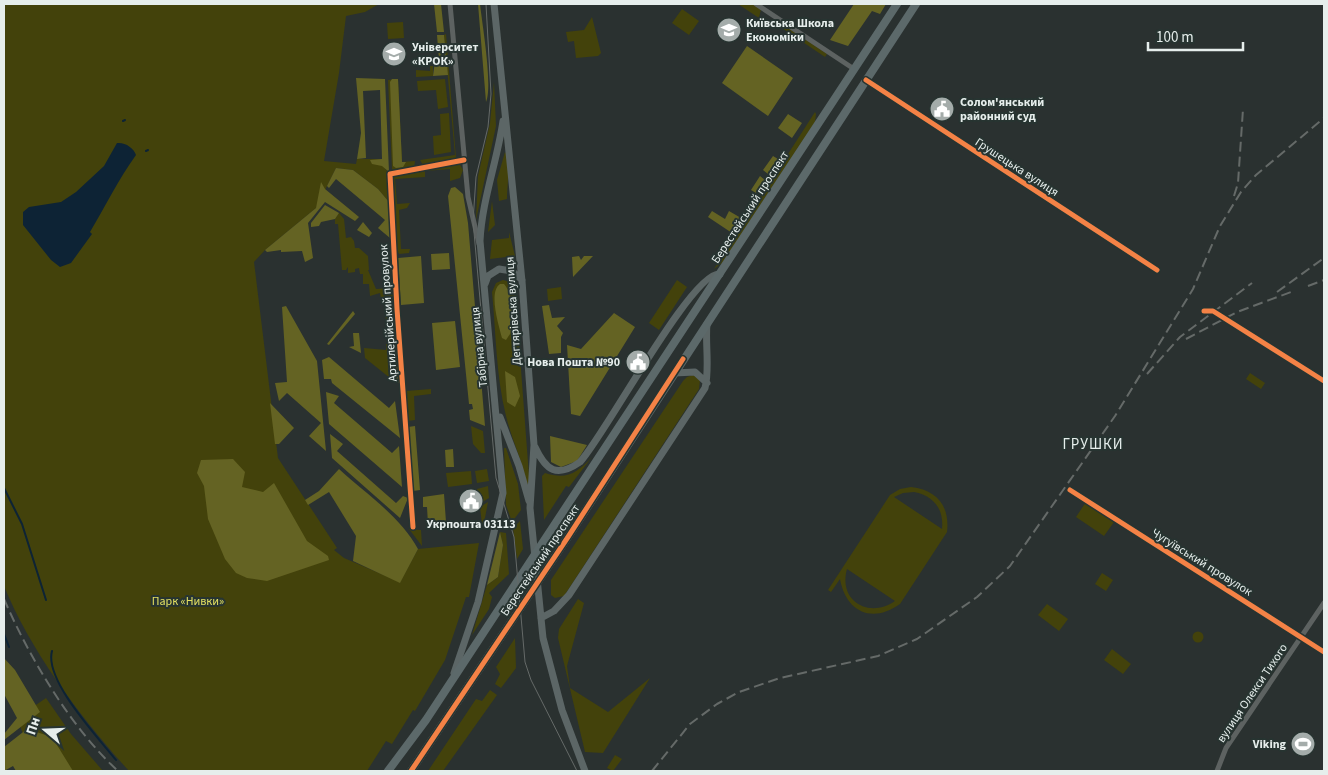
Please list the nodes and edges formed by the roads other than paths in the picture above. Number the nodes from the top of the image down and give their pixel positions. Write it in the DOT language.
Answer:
graph roads {
  1 [pos="450,4"];
  2 [pos="494,4"];
  3 [pos="756,4"];
  4 [pos="897,4"];
  5 [pos="916,4"];
  6 [pos="854,69"];
  7 [pos="866,80"];
  8 [pos="504,114"];
  9 [pos="464,160"];
  10 [pos="481,253"];
  11 [pos="1157,270"];
  12 [pos="720,274"];
  13 [pos="522,281"];
  14 [pos="485,285"];
  15 [pos="1204,311"];
  16 [pos="707,323"];
  17 [pos="674,373"];
  18 [pos="1324,381"];
  19 [pos="707,383"];
  20 [pos="497,410"];
  21 [pos="534,445"];
  22 [pos="1070,490"];
  23 [pos="530,508"];
  24 [pos="413,527"];
  25 [pos="1324,603"];
  26 [pos="541,618"];
  27 [pos="1302,638"];
  28 [pos="1324,652"];
  29 [pos="450,682"];
  30 [pos="388,771"];
  31 [pos="411,771"];
  32 [pos="585,771"];
  33 [pos="1217,771"];
  1 -- 9 [label="street, Табірна вулиця"];
  2 -- 8 [label="main road, Дегтярівська вулиця"];
  3 -- 6 [label="street"];
  4 -- 6 [label="main road, Берестейський проспект"];
  5 -- 7 [label="main road, Берестейський проспект"];
  6 -- 12 [label="main road, Берестейський проспект"];
  7 -- 11 [label="street, Грушецька вулиця"];
  7 -- 16 [label="main road, Берестейський проспект"];
  8 -- 10 [label="main road, Дегтярівська вулиця"];
  8 -- 13 [label="main road, Дегтярівська вулиця"];
  9 -- 10 [label="street, Табірна вулиця"];
  9 -- 24 [label="street, Артилерійський провулок"];
  10 -- 14 [label="main road, Табірна вулиця"];
  12 -- 21 [label="main road"];
  12 -- 29 [label="main road, Берестейський проспект"];
  13 -- 14 [label="main road"];
  13 -- 21 [label="main road, Дегтярівська вулиця"];
  14 -- 20 [label="main road, Табірна вулиця"];
  15 -- 18 [label="street"];
  16 -- 17 [label="main road, Берестейський проспект"];
  16 -- 19 [label="main road"];
  17 -- 19 [label="main road"];
  17 -- 31 [label="main road, Берестейський проспект"];
  19 -- 26 [label="main road"];
  20 -- 23 [label="main road, Дегтярівська вулиця"];
  20 -- 29 [label="main road, Табірна вулиця"];
  21 -- 23 [label="main road, Дегтярівська вулиця"];
  22 -- 27 [label="street, Чугуївський провулок"];
  23 -- 26 [label="main road, Дегтярівська вулиця"];
  25 -- 27 [label="street, вулиця Олекси Тихого"];
  26 -- 32 [label="main road, Дегтярівська вулиця"];
  27 -- 28 [label="street, Чугуївський провулок"];
  27 -- 33 [label="street, вулиця Олекси Тихого"];
  29 -- 30 [label="main road, Берестейський проспект"];
}
